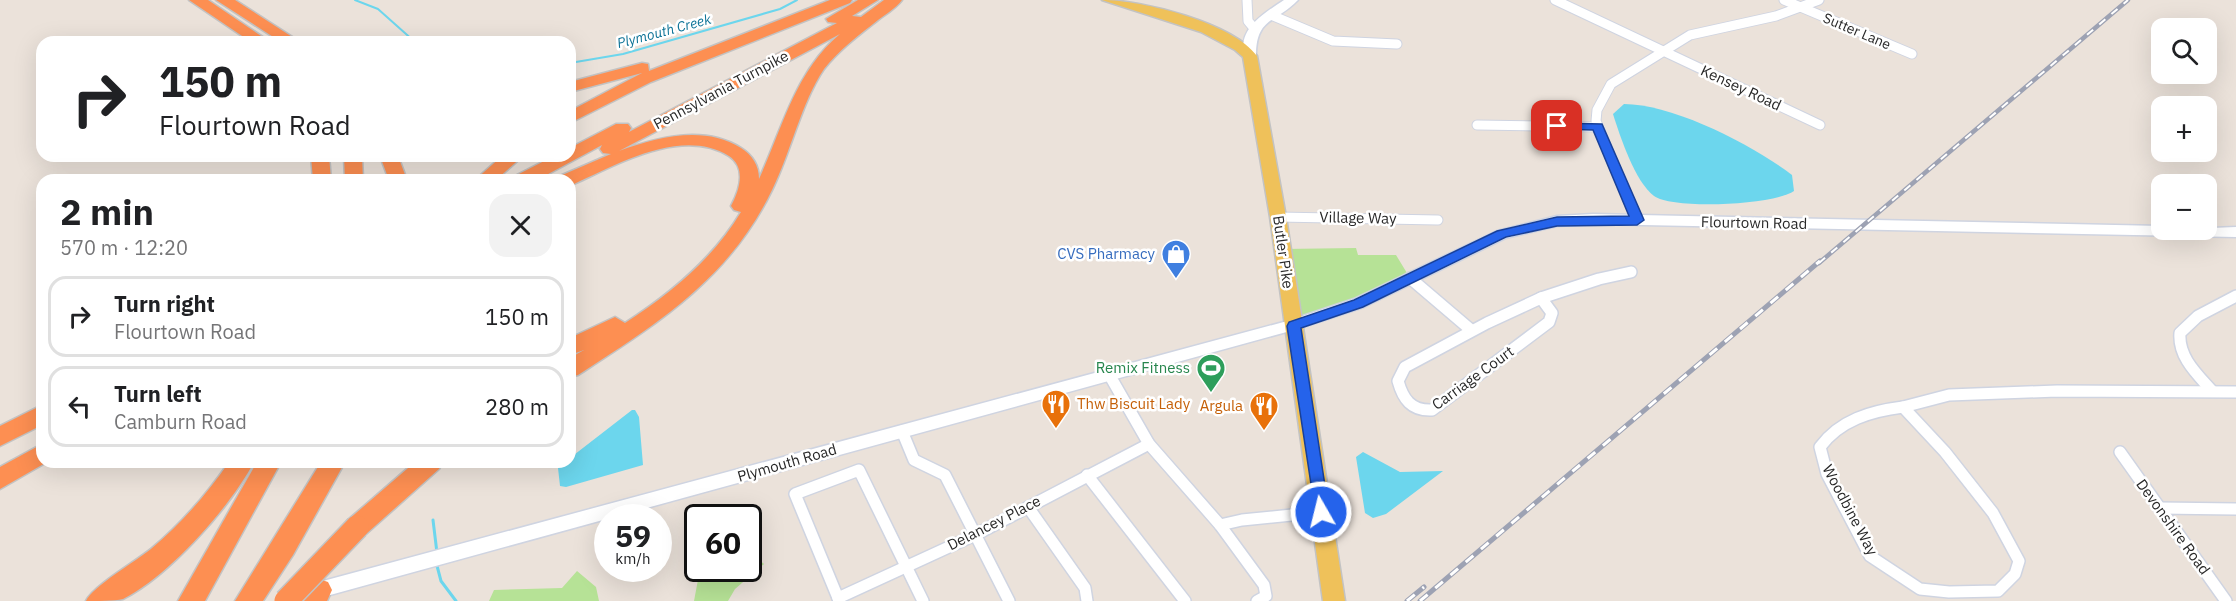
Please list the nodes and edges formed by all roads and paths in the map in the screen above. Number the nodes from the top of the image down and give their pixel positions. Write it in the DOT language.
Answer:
graph roads {
  1 [pos="196,0"];
  2 [pos="224,0"];
  3 [pos="844,0"];
  4 [pos="870,0"];
  5 [pos="893,0"];
  6 [pos="1109,0"];
  7 [pos="1247,0"];
  8 [pos="1292,0"];
  9 [pos="1555,0"];
  10 [pos="1785,0"];
  11 [pos="1819,0"];
  12 [pos="1802,8"];
  13 [pos="1271,15"];
  14 [pos="803,17"];
  15 [pos="1253,27"];
  16 [pos="239,36"];
  17 [pos="270,36"];
  18 [pos="271,36"];
  19 [pos="1397,44"];
  20 [pos="1662,51"];
  21 [pos="1912,54"];
  22 [pos="1250,56"];
  23 [pos="576,85"];
  24 [pos="576,115"];
  25 [pos="1477,125"];
  26 [pos="1820,125"];
  27 [pos="1598,127"];
  28 [pos="576,152"];
  29 [pos="505,162"];
  30 [pos="557,162"];
  31 [pos="491,174"];
  32 [pos="534,174"];
  33 [pos="561,174"];
  34 [pos="576,176"];
  35 [pos="1278,217"];
  36 [pos="1438,220"];
  37 [pos="1637,220"];
  38 [pos="2236,232"];
  39 [pos="1631,272"];
  40 [pos="1410,278"];
  41 [pos="2236,296"];
  42 [pos="1540,297"];
  43 [pos="1294,326"];
  44 [pos="1471,330"];
  45 [pos="576,344"];
  46 [pos="576,365"];
  47 [pos="1110,376"];
  48 [pos="2212,392"];
  49 [pos="2236,393"];
  50 [pos="1903,407"];
  51 [pos="36,417"];
  52 [pos="36,431"];
  53 [pos="902,431"];
  54 [pos="0,437"];
  55 [pos="1149,444"];
  56 [pos="36,447"];
  57 [pos="0,449"];
  58 [pos="2120,452"];
  59 [pos="36,457"];
  60 [pos="0,466"];
  61 [pos="238,468"];
  62 [pos="266,468"];
  63 [pos="330,468"];
  64 [pos="424,468"];
  65 [pos="1087,475"];
  66 [pos="0,479"];
  67 [pos="1028,507"];
  68 [pos="2159,508"];
  69 [pos="2236,508"];
  70 [pos="1321,512"];
  71 [pos="1220,525"];
  72 [pos="975,535"];
  73 [pos="908,567"];
  74 [pos="196,593"];
  75 [pos="316,596"];
  76 [pos="838,600"];
  77 [pos="99,601"];
  78 [pos="248,601"];
  79 [pos="280,601"];
  80 [pos="286,601"];
  81 [pos="923,601"];
  82 [pos="1009,601"];
  83 [pos="1087,601"];
  84 [pos="1185,601"];
  85 [pos="1257,601"];
  86 [pos="1334,601"];
  87 [pos="2226,601"];
  1 -- 16 [label="highway"];
  1 -- 17 [label="highway"];
  2 -- 18 [label="highway"];
  3 -- 14 [label="highway"];
  4 -- 28 [label="highway, Pennsylvania Turnpike"];
  5 -- 33 [label="highway, Pennsylvania Turnpike"];
  5 -- 46 [label="highway"];
  6 -- 22 [label="main road"];
  7 -- 15 [label="street"];
  8 -- 13 [label="main road"];
  9 -- 20 [label="street, Kensey Road"];
  10 -- 12 [label="street, Sutter Lane"];
  11 -- 12 [label="street"];
  12 -- 20 [label="street"];
  12 -- 21 [label="street, Sutter Lane"];
  13 -- 15 [label="main road"];
  13 -- 19 [label="street"];
  14 -- 23 [label="highway"];
  14 -- 24 [label="highway"];
  15 -- 22 [label="main road"];
  20 -- 26 [label="street, Kensey Road"];
  20 -- 27 [label="street"];
  22 -- 35 [label="main road, Butler Pike"];
  25 -- 27 [label="street"];
  27 -- 37 [label="street"];
  29 -- 31 [label="highway"];
  30 -- 32 [label="highway, Pennsylvania Turnpike"];
  34 -- 45 [label="highway"];
  35 -- 36 [label="street, Village Way"];
  35 -- 43 [label="main road, Butler Pike"];
  37 -- 38 [label="main road, Flourtown Road"];
  37 -- 40 [label="main road, Flourtown Road"];
  39 -- 42 [label="street, Carriage Court"];
  40 -- 43 [label="main road, Flourtown Road"];
  40 -- 44 [label="street"];
  41 -- 48 [label="street"];
  42 -- 44 [label="street, Carriage Court"];
  42 -- 44 [label="street, Carriage Court"];
  43 -- 47 [label="main road, Plymouth Road"];
  43 -- 70 [label="main road, Butler Pike"];
  47 -- 53 [label="main road, Plymouth Road"];
  47 -- 55 [label="street"];
  48 -- 49 [label="street, Woodbine Way"];
  48 -- 50 [label="street, Woodbine Way"];
  50 -- 50 [label="street, Woodbine Way"];
  51 -- 54 [label="highway"];
  52 -- 57 [label="highway"];
  53 -- 72 [label="street"];
  53 -- 75 [label="main road, Plymouth Road"];
  55 -- 65 [label="street, Delancey Place"];
  55 -- 71 [label="street"];
  56 -- 60 [label="highway"];
  58 -- 68 [label="street, Devonshire Road"];
  59 -- 66 [label="highway"];
  61 -- 77 [label="highway"];
  62 -- 74 [label="highway"];
  63 -- 78 [label="highway"];
  64 -- 80 [label="highway, bridge"];
  65 -- 67 [label="street, Delancey Place"];
  65 -- 84 [label="street"];
  67 -- 72 [label="street, Delancey Place"];
  67 -- 83 [label="street"];
  68 -- 69 [label="street"];
  68 -- 87 [label="street, Devonshire Road"];
  70 -- 71 [label="street"];
  70 -- 86 [label="main road, Butler Pike"];
  71 -- 85 [label="street"];
  72 -- 73 [label="street, Delancey Place"];
  72 -- 82 [label="street"];
  73 -- 76 [label="street, Delancey Place"];
  73 -- 76 [label="street, Delancey Place"];
  73 -- 81 [label="street"];
  75 -- 79 [label="main road, Plymouth Road"];
}
